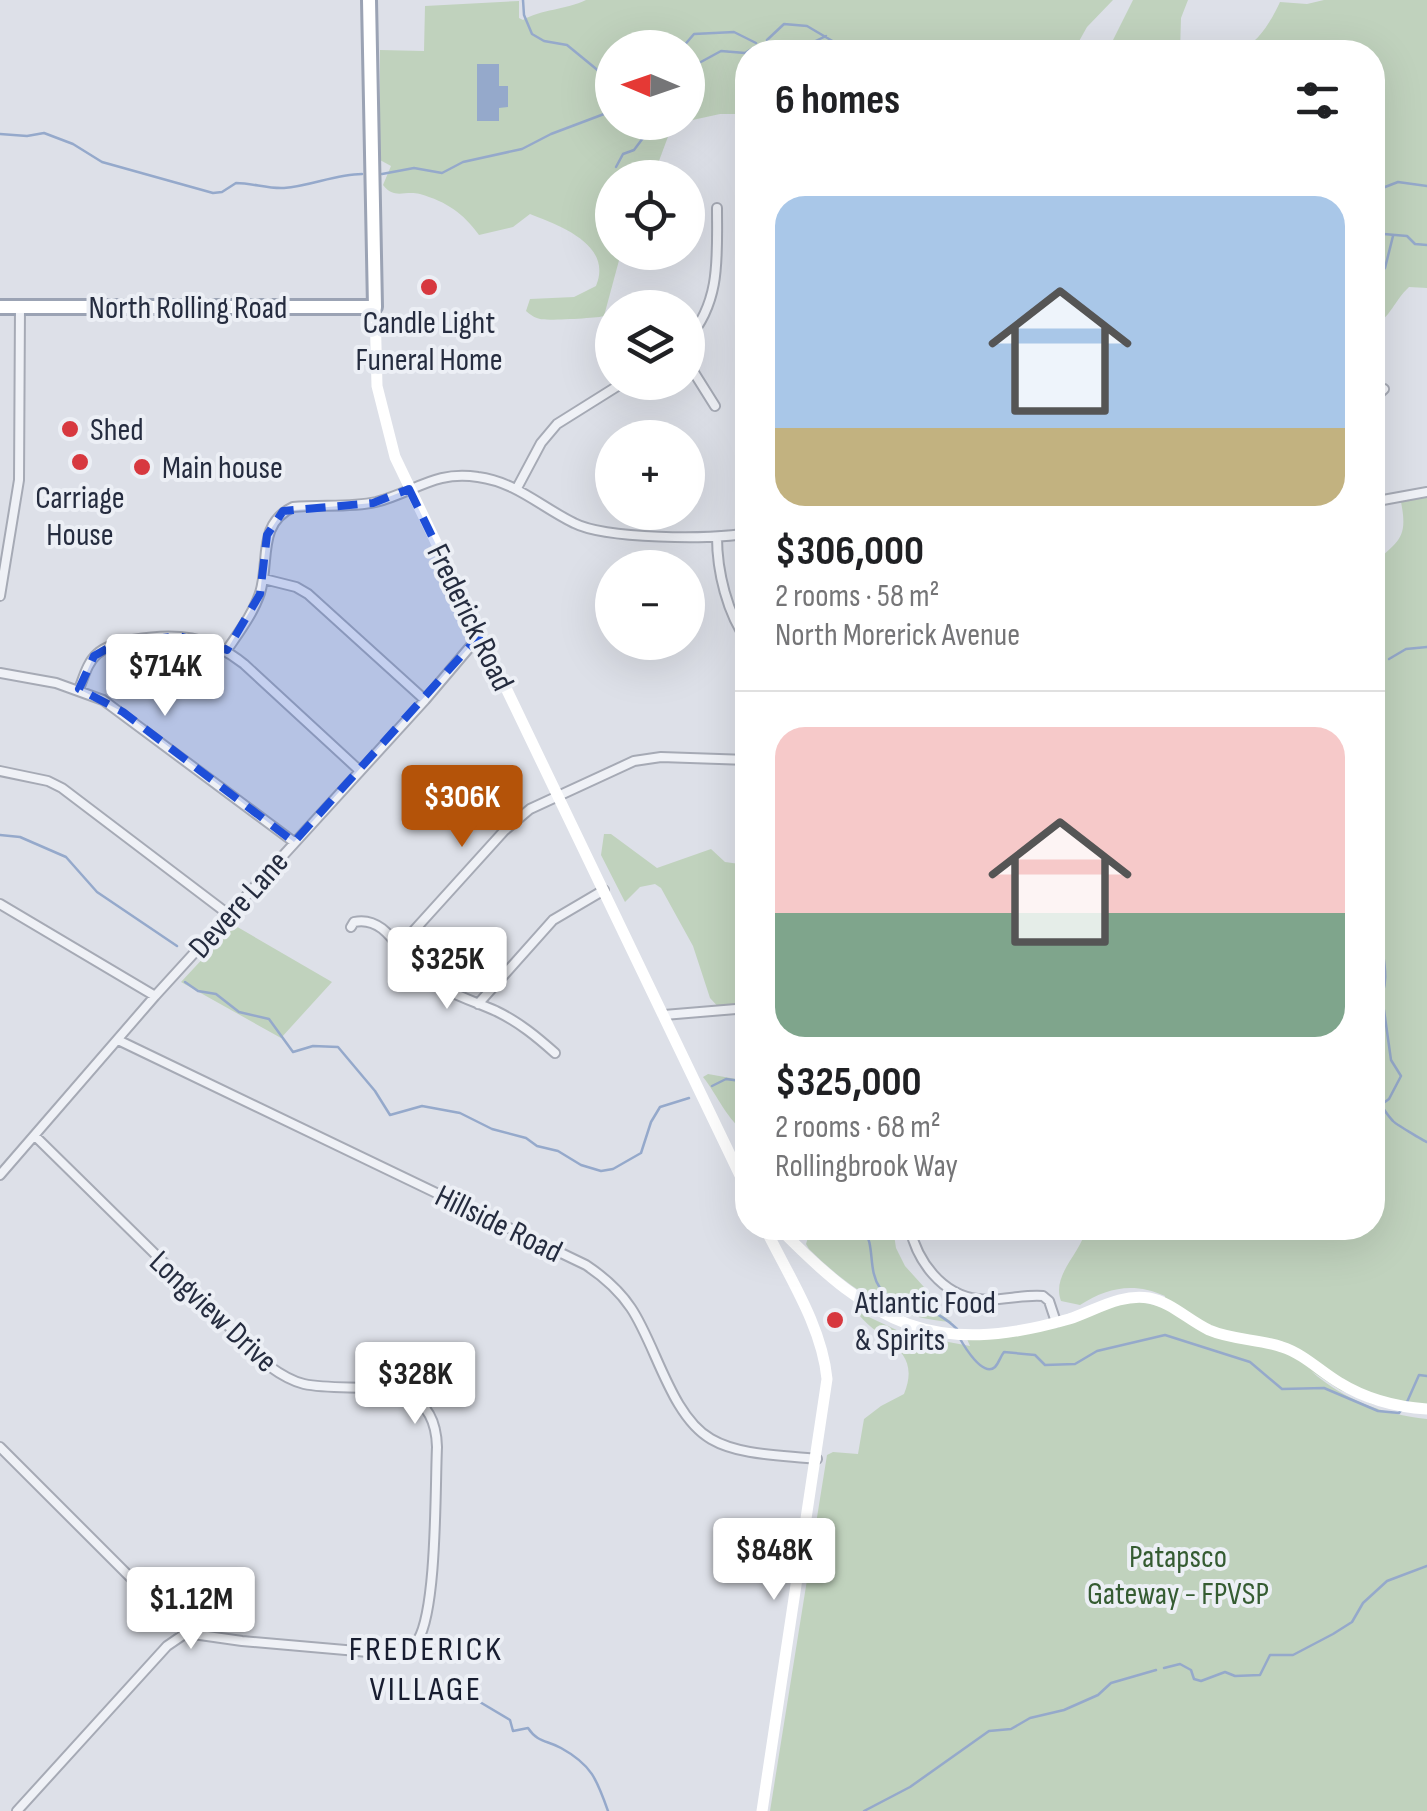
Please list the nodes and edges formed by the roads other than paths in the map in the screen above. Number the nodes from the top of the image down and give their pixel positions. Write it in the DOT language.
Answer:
graph roads {
  1 [pos="369,0"];
  2 [pos="716,208"];
  3 [pos="375,307"];
  4 [pos="0,308"];
  5 [pos="20,308"];
  6 [pos="705,313"];
  7 [pos="705,390"];
  8 [pos="595,400"];
  9 [pos="715,406"];
  10 [pos="516,488"];
  11 [pos="409,489"];
  12 [pos="1427,492"];
  13 [pos="1385,500"];
  14 [pos="735,535"];
  15 [pos="718,537"];
  16 [pos="264,579"];
  17 [pos="0,596"];
  18 [pos="735,619"];
  19 [pos="480,636"];
  20 [pos="226,650"];
  21 [pos="0,673"];
  22 [pos="79,689"];
  23 [pos="425,700"];
  24 [pos="735,760"];
  25 [pos="359,770"];
  26 [pos="0,771"];
  27 [pos="558,795"];
  28 [pos="294,842"];
  29 [pos="604,890"];
  30 [pos="0,904"];
  31 [pos="228,914"];
  32 [pos="351,927"];
  33 [pos="399,948"];
  34 [pos="155,996"];
  35 [pos="478,1004"];
  36 [pos="735,1009"];
  37 [pos="664,1014"];
  38 [pos="118,1040"];
  39 [pos="554,1053"];
  40 [pos="35,1136"];
  41 [pos="735,1164"];
  42 [pos="0,1175"];
  43 [pos="771,1240"];
  44 [pos="791,1240"];
  45 [pos="915,1240"];
  46 [pos="1056,1322"];
  47 [pos="1427,1409"];
  48 [pos="0,1447"];
  49 [pos="817,1460"];
  50 [pos="186,1632"];
  51 [pos="17,1811"];
  52 [pos="762,1811"];
  1 -- 3 [label="main road, Frederick Road"];
  2 -- 6 [label="street"];
  3 -- 5 [label="main road, North Rolling Road"];
  3 -- 11 [label="main road, Frederick Road"];
  4 -- 5 [label="main road, North Rolling Road"];
  5 -- 17 [label="street"];
  7 -- 9 [label="street"];
  8 -- 10 [label="street"];
  10 -- 11 [label="street"];
  10 -- 15 [label="street"];
  11 -- 16 [label="street"];
  11 -- 19 [label="main road, Frederick Road"];
  12 -- 13 [label="street"];
  14 -- 15 [label="street"];
  15 -- 18 [label="street"];
  16 -- 20 [label="street"];
  16 -- 23 [label="street"];
  19 -- 23 [label="street, Devere Lane"];
  19 -- 27 [label="main road, Frederick Road"];
  20 -- 22 [label="street"];
  20 -- 25 [label="street"];
  21 -- 22 [label="street"];
  22 -- 28 [label="street"];
  23 -- 25 [label="street, Devere Lane"];
  24 -- 27 [label="street"];
  25 -- 28 [label="street, Devere Lane"];
  26 -- 31 [label="street"];
  27 -- 29 [label="main road, Frederick Road"];
  27 -- 33 [label="street"];
  28 -- 31 [label="street, Devere Lane"];
  29 -- 35 [label="street"];
  29 -- 37 [label="main road, Frederick Road"];
  30 -- 34 [label="street"];
  31 -- 34 [label="street, Devere Lane"];
  32 -- 33 [label="street"];
  33 -- 35 [label="street"];
  34 -- 38 [label="street, Devere Lane"];
  35 -- 39 [label="street"];
  36 -- 37 [label="street"];
  37 -- 41 [label="main road, Frederick Road"];
  38 -- 40 [label="street, Devere Lane"];
  38 -- 49 [label="street, Hillside Road"];
  40 -- 42 [label="street, Devere Lane"];
  40 -- 50 [label="street, Longview Drive"];
  43 -- 49 [label="main road"];
  44 -- 46 [label="main road"];
  45 -- 46 [label="street"];
  46 -- 47 [label="main road"];
  48 -- 50 [label="street"];
  49 -- 52 [label="main road"];
  50 -- 51 [label="street"];
}
